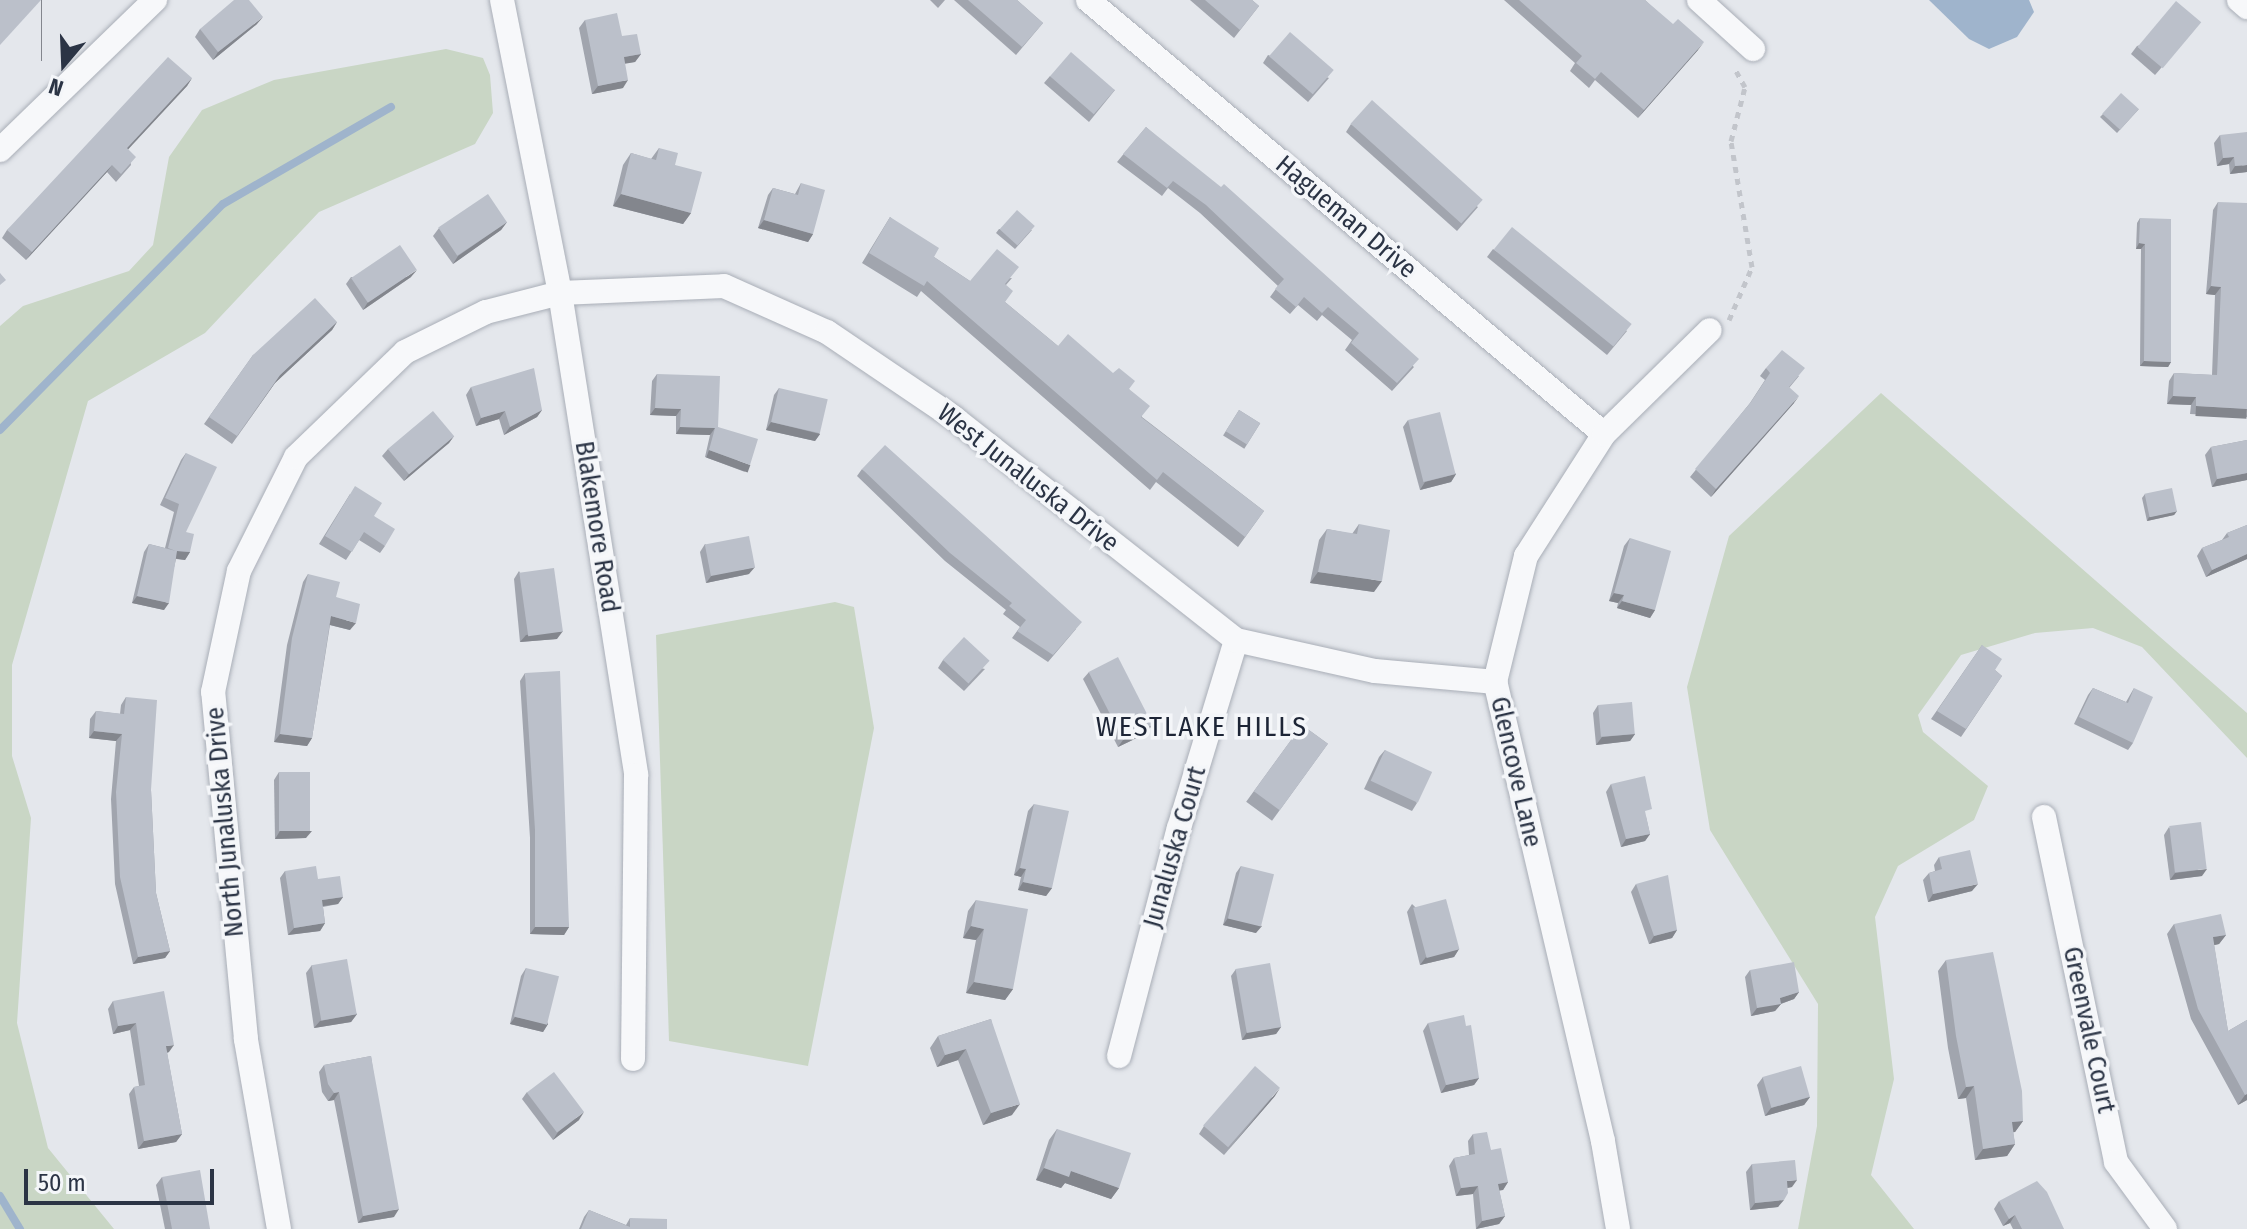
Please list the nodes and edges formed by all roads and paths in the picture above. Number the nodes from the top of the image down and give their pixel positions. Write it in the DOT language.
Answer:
graph roads {
  1 [pos="155,0"];
  2 [pos="502,0"];
  3 [pos="1088,0"];
  4 [pos="1699,0"];
  5 [pos="2239,0"];
  6 [pos="2247,6"];
  7 [pos="1726,9"];
  8 [pos="1753,49"];
  9 [pos="1731,63"];
  10 [pos="0,150"];
  11 [pos="560,293"];
  12 [pos="1710,330"];
  13 [pos="1604,434"];
  14 [pos="1236,640"];
  15 [pos="1495,682"];
  16 [pos="2044,817"];
  17 [pos="1119,1056"];
  18 [pos="633,1059"];
  19 [pos="279,1229"];
  20 [pos="1618,1229"];
  21 [pos="2165,1229"];
  1 -- 10 [label="street"];
  2 -- 11 [label="street, Blakemore Road"];
  3 -- 13 [label="street, Hagueman Drive"];
  4 -- 7 [label="street"];
  5 -- 6 [label="street"];
  7 -- 8 [label="street"];
  9 -- 12 [label="path"];
  11 -- 14 [label="street, West Junaluska Drive"];
  11 -- 18 [label="street, Blakemore Road"];
  11 -- 19 [label="street, North Junaluska Drive"];
  12 -- 13 [label="street, Glencove Lane"];
  13 -- 15 [label="street, Glencove Lane"];
  14 -- 15 [label="street, West Junaluska Drive"];
  14 -- 17 [label="street, Junaluska Court"];
  15 -- 20 [label="street, Glencove Lane"];
  16 -- 21 [label="street, Greenvale Court"];
}
